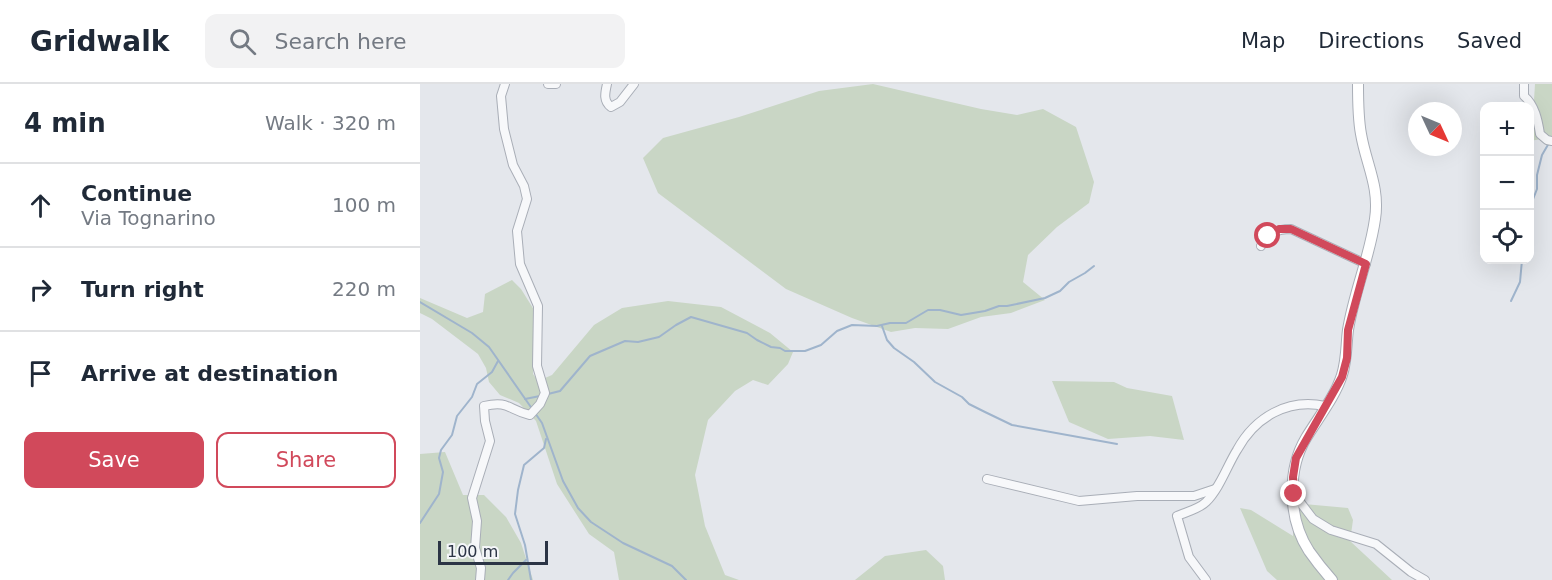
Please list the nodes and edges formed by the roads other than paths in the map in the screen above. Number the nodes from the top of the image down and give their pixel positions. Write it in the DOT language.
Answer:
graph roads {
  1 [pos="505,84"];
  2 [pos="548,84"];
  3 [pos="556,84"];
  4 [pos="608,84"];
  5 [pos="634,84"];
  6 [pos="1358,84"];
  7 [pos="1524,84"];
  8 [pos="1552,141"];
  9 [pos="1261,246"];
  10 [pos="1366,264"];
  11 [pos="1325,406"];
  12 [pos="987,479"];
  13 [pos="1215,489"];
  14 [pos="1294,494"];
  15 [pos="480,580"];
  16 [pos="1206,580"];
  17 [pos="1332,580"];
  18 [pos="1425,580"];
  1 -- 15 [label="street"];
  2 -- 3 [label="street"];
  4 -- 5 [label="street"];
  6 -- 10 [label="street"];
  7 -- 8 [label="street"];
  9 -- 10 [label="street"];
  10 -- 11 [label="street"];
  11 -- 13 [label="street"];
  11 -- 14 [label="street"];
  12 -- 13 [label="street"];
  13 -- 16 [label="street"];
  14 -- 17 [label="street"];
  14 -- 18 [label="street"];
}
